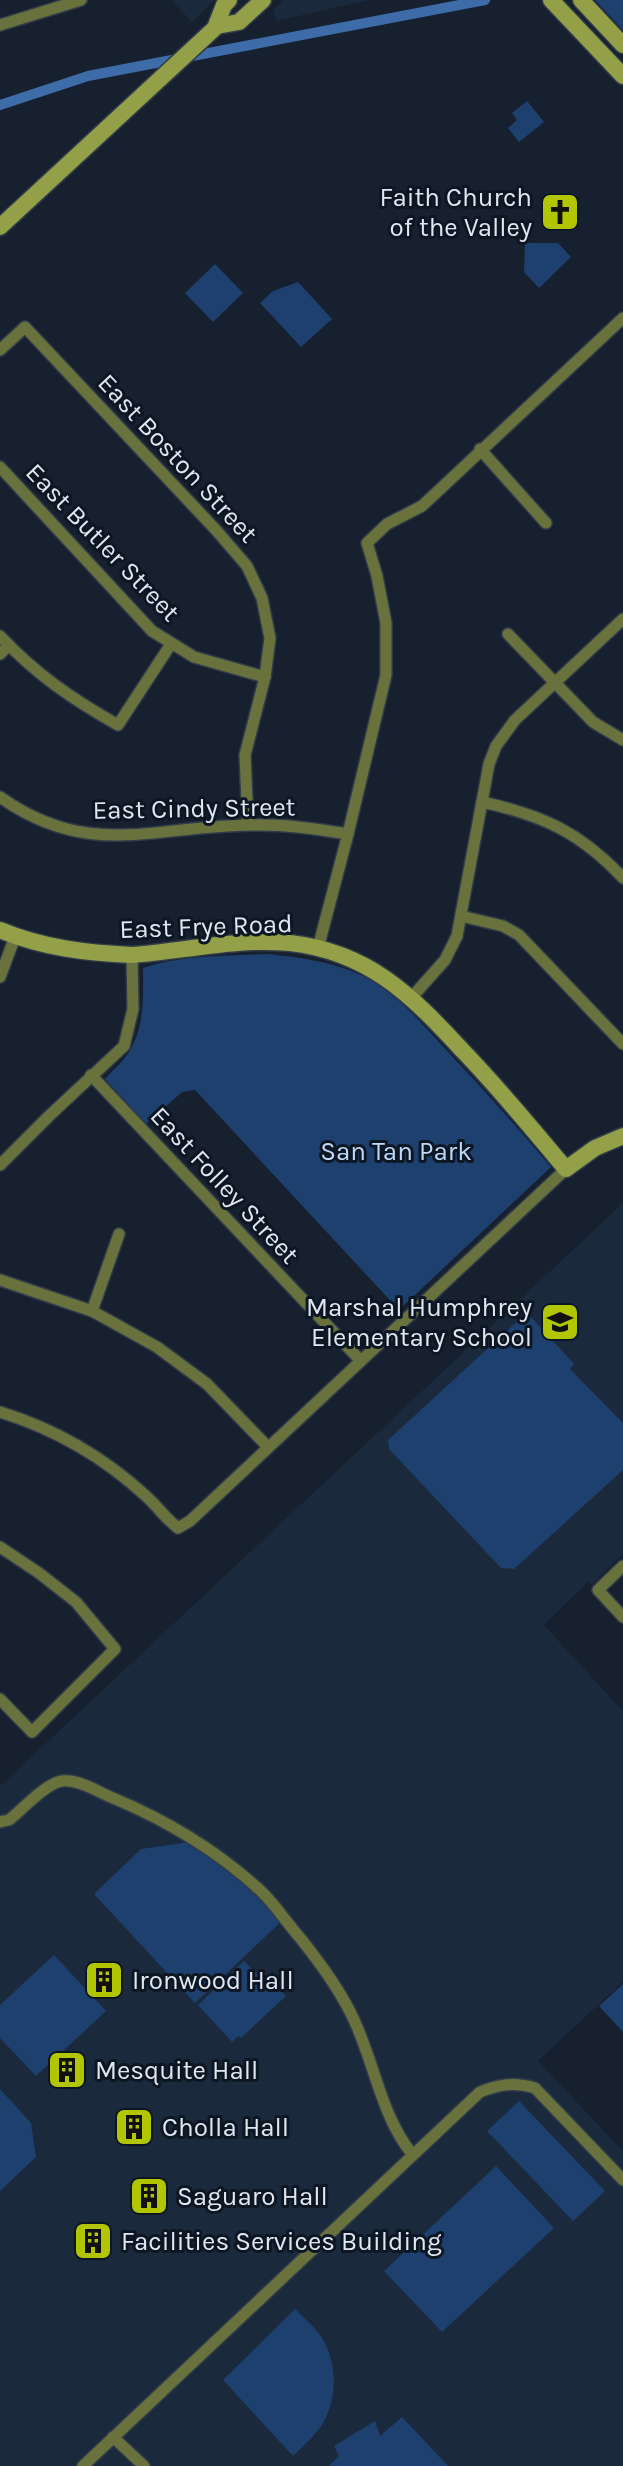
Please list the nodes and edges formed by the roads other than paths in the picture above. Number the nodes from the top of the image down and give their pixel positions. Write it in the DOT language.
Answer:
graph roads {
  1 [pos="81,0"];
  2 [pos="229,0"];
  3 [pos="263,0"];
  4 [pos="551,0"];
  5 [pos="581,0"];
  6 [pos="0,25"];
  7 [pos="217,26"];
  8 [pos="623,45"];
  9 [pos="621,72"];
  10 [pos="0,227"];
  11 [pos="623,318"];
  12 [pos="0,350"];
  13 [pos="480,449"];
  14 [pos="0,467"];
  15 [pos="546,523"];
  16 [pos="623,619"];
  17 [pos="508,634"];
  18 [pos="0,636"];
  19 [pos="171,644"];
  20 [pos="5,650"];
  21 [pos="265,677"];
  22 [pos="553,682"];
  23 [pos="623,740"];
  24 [pos="0,797"];
  25 [pos="482,802"];
  26 [pos="248,825"];
  27 [pos="348,834"];
  28 [pos="623,878"];
  29 [pos="461,916"];
  30 [pos="8,934"];
  31 [pos="318,948"];
  32 [pos="132,955"];
  33 [pos="0,977"];
  34 [pos="412,997"];
  35 [pos="623,1044"];
  36 [pos="91,1075"];
  37 [pos="623,1136"];
  38 [pos="0,1165"];
  39 [pos="566,1169"];
  40 [pos="119,1234"];
  41 [pos="0,1280"];
  42 [pos="92,1311"];
  43 [pos="360,1360"];
  44 [pos="0,1412"];
  45 [pos="268,1447"];
  46 [pos="0,1547"];
  47 [pos="623,1566"];
  48 [pos="623,1617"];
  49 [pos="0,1699"];
  50 [pos="0,1822"];
  51 [pos="412,2154"];
  52 [pos="623,2180"];
  53 [pos="113,2437"];
  54 [pos="83,2466"];
  55 [pos="144,2466"];
  1 -- 6 [label="street"];
  2 -- 7 [label="street"];
  3 -- 7 [label="street"];
  4 -- 9 [label="street"];
  5 -- 8 [label="street"];
  7 -- 10 [label="street"];
  11 -- 13 [label="street"];
  12 -- 21 [label="street, East Boston Street"];
  13 -- 15 [label="street"];
  13 -- 27 [label="street"];
  14 -- 19 [label="street, East Butler Street"];
  16 -- 22 [label="street"];
  17 -- 22 [label="street"];
  18 -- 20 [label="street"];
  19 -- 20 [label="street"];
  19 -- 21 [label="street, East Butler Street"];
  21 -- 26 [label="street, East Boston Street"];
  22 -- 23 [label="street"];
  22 -- 25 [label="street"];
  24 -- 26 [label="street, East Cindy Street"];
  25 -- 28 [label="street"];
  25 -- 29 [label="street"];
  26 -- 27 [label="street, East Cindy Street"];
  27 -- 31 [label="street"];
  29 -- 34 [label="street"];
  29 -- 35 [label="street"];
  30 -- 32 [label="street, East Frye Road"];
  30 -- 33 [label="street"];
  31 -- 32 [label="street, East Frye Road"];
  31 -- 34 [label="street, East Frye Road"];
  32 -- 36 [label="street"];
  34 -- 39 [label="street, East Frye Road"];
  36 -- 38 [label="street"];
  36 -- 43 [label="street, East Folley Street"];
  37 -- 39 [label="street"];
  39 -- 43 [label="street"];
  40 -- 42 [label="street"];
  41 -- 42 [label="street"];
  42 -- 45 [label="street"];
  43 -- 45 [label="street"];
  44 -- 45 [label="street"];
  46 -- 49 [label="street"];
  47 -- 48 [label="street"];
  50 -- 51 [label="street"];
  51 -- 52 [label="street"];
  51 -- 53 [label="street"];
  53 -- 54 [label="street"];
  53 -- 55 [label="street"];
}
